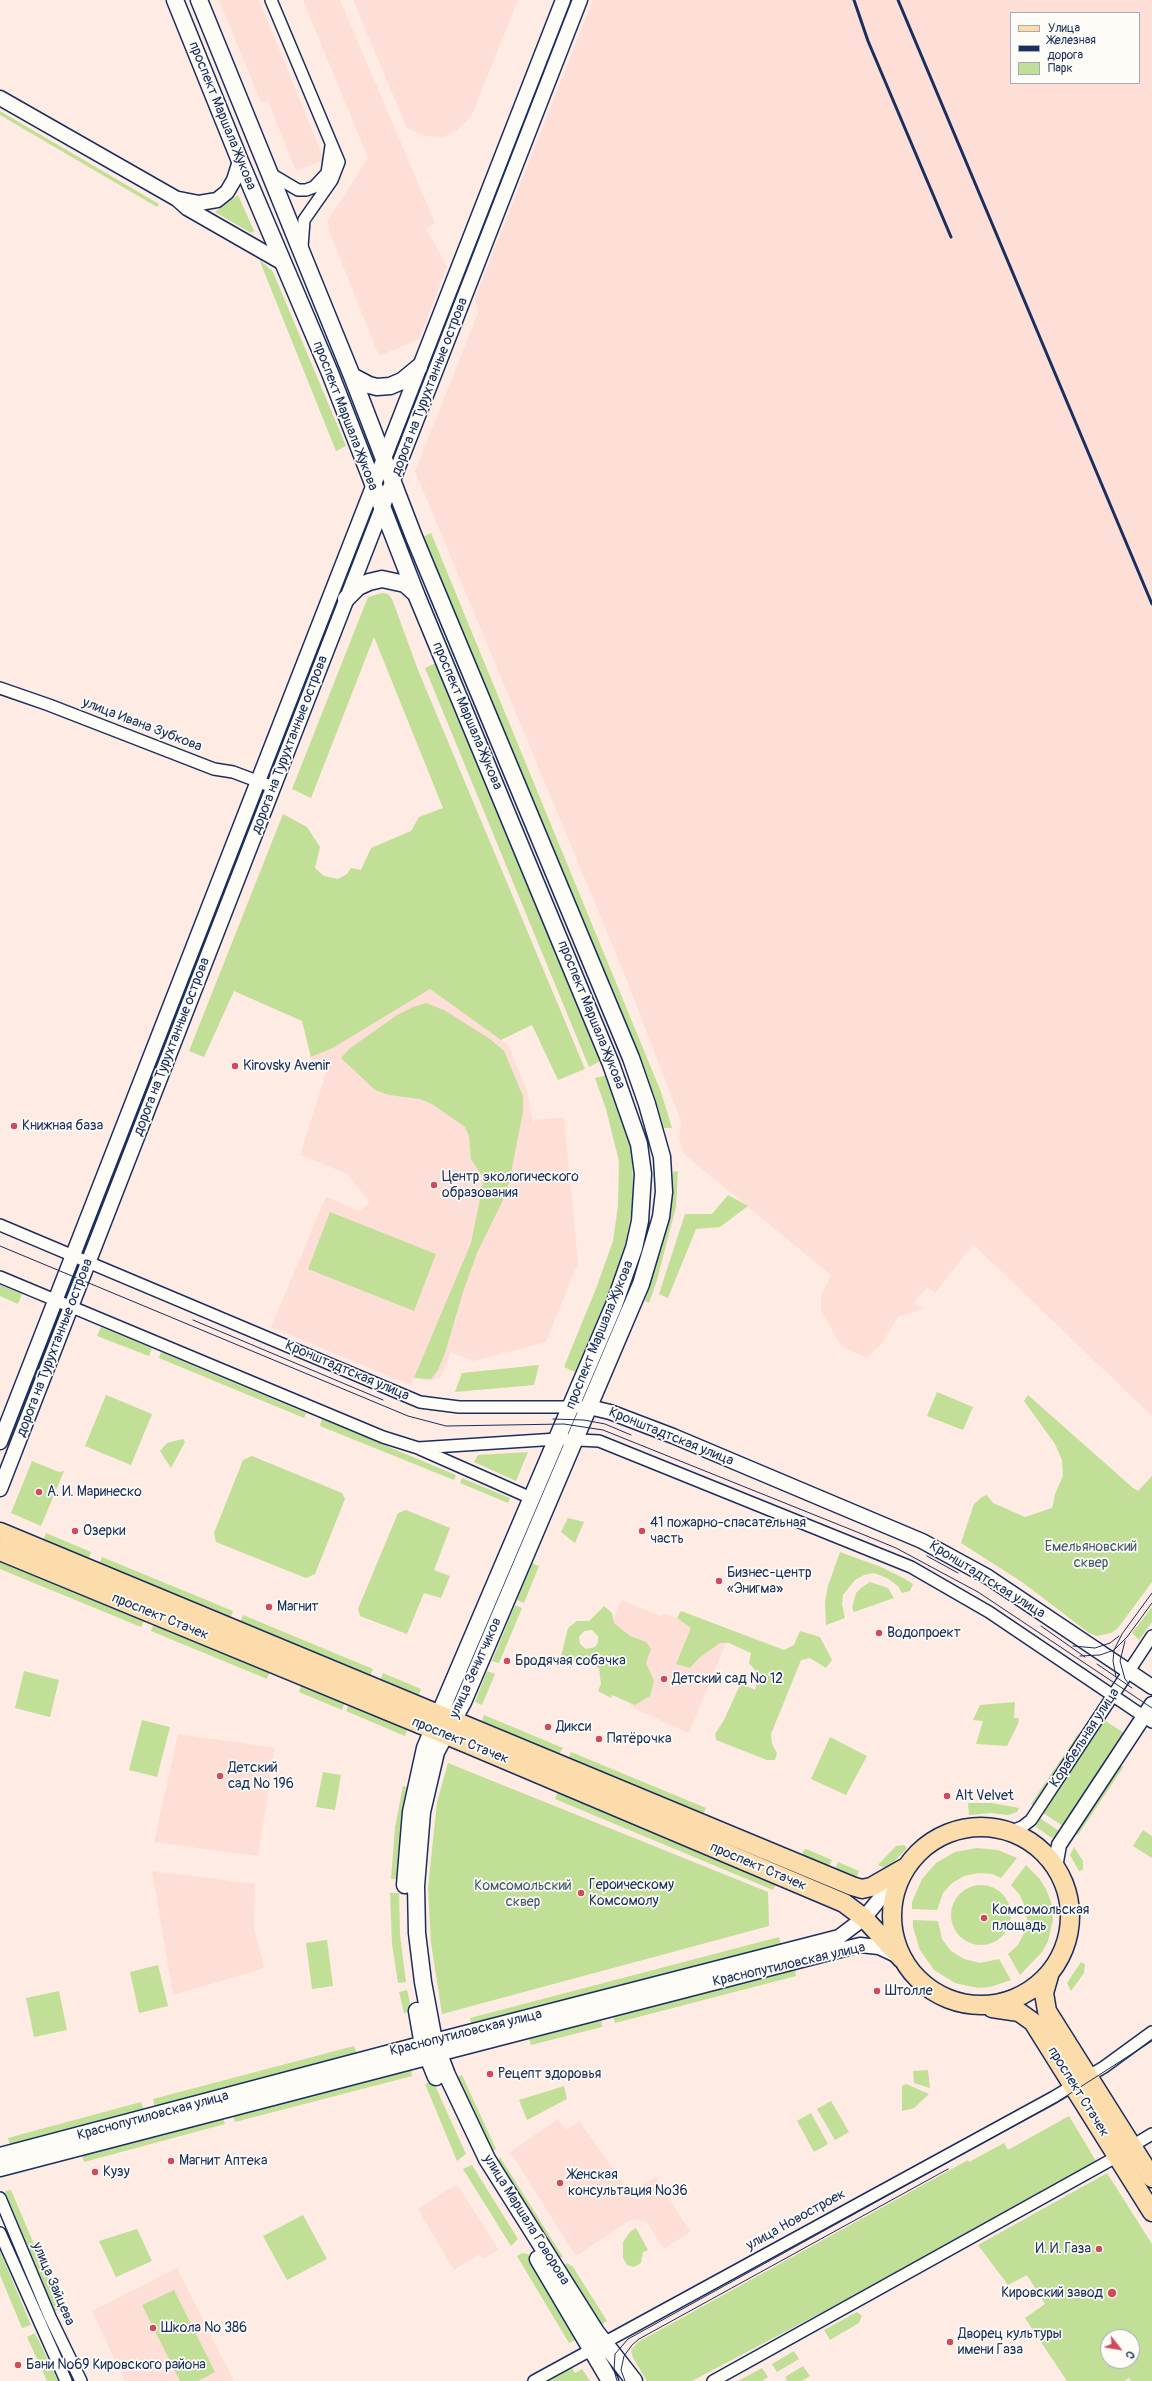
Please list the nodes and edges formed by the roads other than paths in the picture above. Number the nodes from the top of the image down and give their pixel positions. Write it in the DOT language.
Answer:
graph roads {
  1 [pos="175,0"];
  2 [pos="199,0"];
  3 [pos="271,0"];
  4 [pos="563,0"];
  5 [pos="580,0"];
  6 [pos="0,98"];
  7 [pos="331,146"];
  8 [pos="240,161"];
  9 [pos="271,174"];
  10 [pos="177,199"];
  11 [pos="302,251"];
  12 [pos="284,263"];
  13 [pos="419,367"];
  14 [pos="352,376"];
  15 [pos="384,460"];
  16 [pos="393,482"];
  17 [pos="373,487"];
  18 [pos="382,509"];
  19 [pos="416,594"];
  20 [pos="346,599"];
  21 [pos="0,688"];
  22 [pos="258,781"];
  23 [pos="273,787"];
  24 [pos="0,1225"];
  25 [pos="73,1256"];
  26 [pos="88,1262"];
  27 [pos="0,1277"];
  28 [pos="55,1301"];
  29 [pos="71,1307"];
  30 [pos="572,1406"];
  31 [pos="590,1408"];
  32 [pos="557,1439"];
  33 [pos="575,1439"];
  34 [pos="0,1442"];
  35 [pos="418,1448"];
  36 [pos="0,1489"];
  37 [pos="531,1498"];
  38 [pos="0,1532"];
  39 [pos="0,1551"];
  40 [pos="1152,1636"];
  41 [pos="1129,1672"];
  42 [pos="1152,1687"];
  43 [pos="1113,1696"];
  44 [pos="1152,1704"];
  45 [pos="1148,1719"];
  46 [pos="443,1725"];
  47 [pos="1009,1832"];
  48 [pos="906,1867"];
  49 [pos="1054,1867"];
  50 [pos="864,1918"];
  51 [pos="902,1959"];
  52 [pos="1050,1971"];
  53 [pos="980,2005"];
  54 [pos="1152,2032"];
  55 [pos="431,2049"];
  56 [pos="1081,2081"];
  57 [pos="1152,2134"];
  58 [pos="1132,2146"];
  59 [pos="0,2156"];
  60 [pos="1118,2156"];
  61 [pos="0,2168"];
  62 [pos="1152,2178"];
  63 [pos="0,2198"];
  64 [pos="1152,2212"];
  65 [pos="0,2233"];
  66 [pos="599,2346"];
  67 [pos="66,2381"];
  68 [pos="80,2381"];
  69 [pos="534,2381"];
  70 [pos="610,2381"];
  71 [pos="634,2381"];
  72 [pos="713,2381"];
  1 -- 8 [label="main road, проспект Маршала Жукова"];
  2 -- 9 [label="main road, проспект Маршала Жукова"];
  3 -- 7 [label="street"];
  4 -- 13 [label="street, дорога на Турухтанные острова"];
  5 -- 16 [label="street, дорога на Турухтанные острова"];
  6 -- 10 [label="street"];
  7 -- 9 [label="street"];
  7 -- 11 [label="street"];
  8 -- 10 [label="street"];
  8 -- 12 [label="main road, проспект Маршала Жукова"];
  9 -- 11 [label="main road, проспект Маршала Жукова"];
  10 -- 12 [label="street"];
  11 -- 14 [label="main road, проспект Маршала Жукова"];
  12 -- 17 [label="main road, проспект Маршала Жукова"];
  13 -- 14 [label="main road"];
  13 -- 15 [label="street, дорога на Турухтанные острова"];
  14 -- 15 [label="main road, проспект Маршала Жукова"];
  15 -- 16 [label="main road, проспект Маршала Жукова"];
  15 -- 17 [label="street, дорога на Турухтанные острова"];
  16 -- 18 [label="street, дорога на Турухтанные острова"];
  16 -- 31 [label="main road, проспект Маршала Жукова"];
  17 -- 18 [label="main road, проспект Маршала Жукова"];
  17 -- 22 [label="street, дорога на Турухтанные острова"];
  18 -- 19 [label="main road, проспект Маршала Жукова"];
  18 -- 20 [label="street, дорога на Турухтанные острова"];
  19 -- 20 [label="main road"];
  19 -- 30 [label="main road, проспект Маршала Жукова"];
  20 -- 23 [label="street, дорога на Турухтанные острова"];
  21 -- 22 [label="street, улица Ивана Зубкова"];
  22 -- 23 [label="street, улица Ивана Зубкова"];
  22 -- 25 [label="street, дорога на Турухтанные острова"];
  23 -- 26 [label="street, дорога на Турухтанные острова"];
  24 -- 25 [label="street, Кронштадтская улица"];
  25 -- 26 [label="street, Кронштадтская улица"];
  25 -- 28 [label="street, дорога на Турухтанные острова"];
  26 -- 29 [label="street, дорога на Турухтанные острова"];
  26 -- 30 [label="street, Кронштадтская улица"];
  27 -- 28 [label="street, Кронштадтская улица"];
  28 -- 29 [label="street, Кронштадтская улица"];
  28 -- 34 [label="street, дорога на Турухтанные острова"];
  29 -- 35 [label="street, Кронштадтская улица"];
  29 -- 36 [label="street, дорога на Турухтанные острова"];
  30 -- 31 [label="street, Кронштадтская улица"];
  30 -- 32 [label="main road, проспект Маршала Жукова"];
  31 -- 33 [label="main road, проспект Маршала Жукова"];
  31 -- 41 [label="street, Кронштадтская улица"];
  32 -- 33 [label="street, Кронштадтская улица"];
  32 -- 35 [label="street, Кронштадтская улица"];
  32 -- 37 [label="main road, улица Зенитчиков"];
  33 -- 43 [label="street, Кронштадтская улица"];
  33 -- 46 [label="main road, улица Зенитчиков"];
  35 -- 37 [label="street"];
  37 -- 46 [label="main road, улица Зенитчиков"];
  38 -- 46 [label="main road, проспект Стачек"];
  39 -- 46 [label="main road, проспект Стачек"];
  40 -- 41 [label="street, Корабельная улица"];
  41 -- 42 [label="street, Кронштадтская улица"];
  41 -- 43 [label="street, Корабельная улица"];
  43 -- 45 [label="street, Кронштадтская улица"];
  43 -- 47 [label="street, Корабельная улица"];
  44 -- 45 [label="street"];
  45 -- 49 [label="street"];
  46 -- 48 [label="main road, проспект Стачек"];
  46 -- 50 [label="main road, проспект Стачек"];
  46 -- 55 [label="main road, улица Зенитчиков"];
  47 -- 48 [label="main road"];
  47 -- 49 [label="main road"];
  48 -- 50 [label="street, Краснопутиловская улица"];
  48 -- 51 [label="main road"];
  49 -- 52 [label="main road"];
  50 -- 51 [label="main road, проспект Стачек"];
  50 -- 55 [label="street, Краснопутиловская улица"];
  51 -- 53 [label="main road"];
  51 -- 55 [label="street, Краснопутиловская улица"];
  52 -- 53 [label="main road"];
  52 -- 56 [label="main road, проспект Стачек"];
  53 -- 56 [label="main road, проспект Стачек"];
  54 -- 56 [label="street"];
  55 -- 59 [label="main road, Краснопутиловская улица"];
  55 -- 61 [label="main road, Краснопутиловская улица"];
  55 -- 66 [label="main road, улица Маршала Говорова"];
  56 -- 58 [label="main road, проспект Стачек"];
  56 -- 60 [label="main road, проспект Стачек"];
  56 -- 66 [label="street, улица Новостроек"];
  57 -- 58 [label="street"];
  58 -- 62 [label="main road, проспект Стачек"];
  60 -- 64 [label="main road, проспект Стачек"];
  60 -- 72 [label="street"];
  63 -- 68 [label="street, улица Зайцева"];
  65 -- 67 [label="street, улица Зайцева"];
  66 -- 69 [label="street, улица Новостроек"];
  66 -- 70 [label="main road, улица Маршала Говорова"];
  66 -- 71 [label="main road, улица Маршала Говорова"];
}
